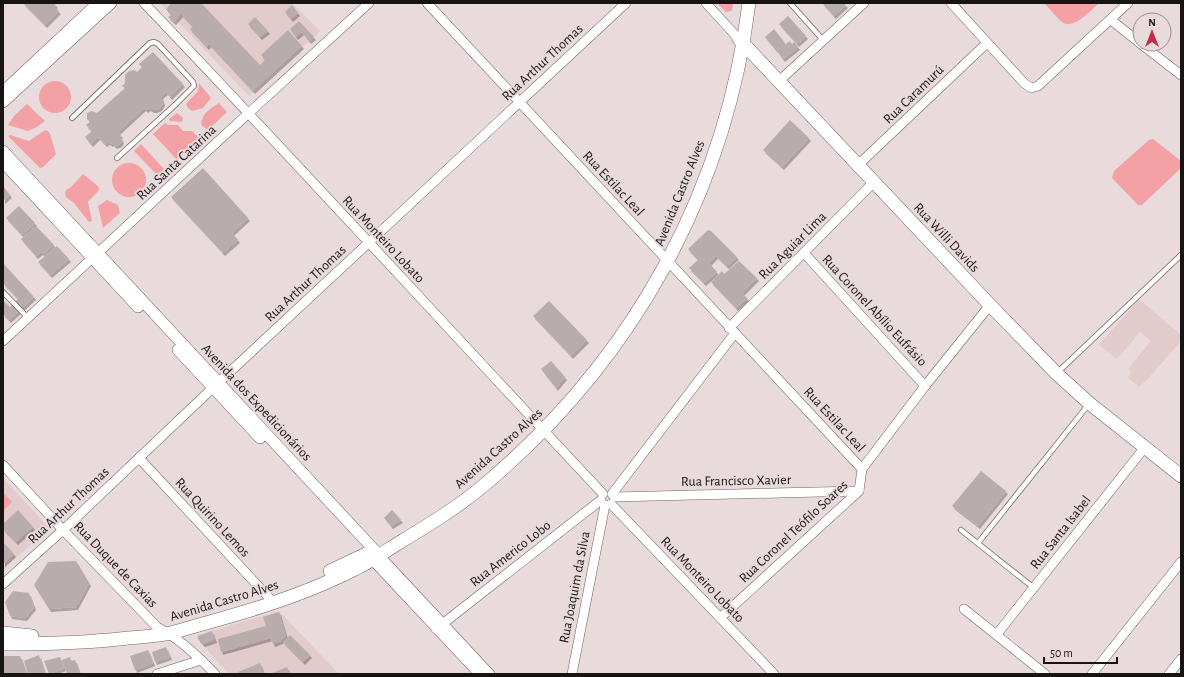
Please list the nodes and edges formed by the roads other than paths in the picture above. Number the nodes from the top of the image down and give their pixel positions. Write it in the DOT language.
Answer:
graph roads {
  1 [pos="98,3"];
  2 [pos="111,3"];
  3 [pos="144,3"];
  4 [pos="369,3"];
  5 [pos="427,3"];
  6 [pos="626,3"];
  7 [pos="706,3"];
  8 [pos="741,3"];
  9 [pos="749,3"];
  10 [pos="790,3"];
  11 [pos="864,3"];
  12 [pos="951,3"];
  13 [pos="1128,3"];
  14 [pos="90,17"];
  15 [pos="1111,20"];
  16 [pos="1132,37"];
  17 [pos="740,40"];
  18 [pos="824,41"];
  19 [pos="987,43"];
  20 [pos="1151,52"];
  21 [pos="42,60"];
  22 [pos="1181,75"];
  23 [pos="779,81"];
  24 [pos="3,92"];
  25 [pos="3,102"];
  26 [pos="519,103"];
  27 [pos="250,113"];
  28 [pos="72,118"];
  29 [pos="3,151"];
  30 [pos="117,158"];
  31 [pos="3,162"];
  32 [pos="858,165"];
  33 [pos="874,182"];
  34 [pos="34,189"];
  35 [pos="369,243"];
  36 [pos="804,253"];
  37 [pos="1181,254"];
  38 [pos="95,256"];
  39 [pos="665,259"];
  40 [pos="3,292"];
  41 [pos="990,306"];
  42 [pos="28,318"];
  43 [pos="732,331"];
  44 [pos="3,341"];
  45 [pos="1056,373"];
  46 [pos="216,385"];
  47 [pos="925,386"];
  48 [pos="1090,403"];
  49 [pos="541,427"];
  50 [pos="1145,447"];
  51 [pos="139,458"];
  52 [pos="3,465"];
  53 [pos="862,469"];
  54 [pos="1181,476"];
  55 [pos="860,491"];
  56 [pos="608,499"];
  57 [pos="63,530"];
  58 [pos="961,530"];
  59 [pos="978,543"];
  60 [pos="373,554"];
  61 [pos="1181,562"];
  62 [pos="3,584"];
  63 [pos="1034,588"];
  64 [pos="270,599"];
  65 [pos="964,609"];
  66 [pos="720,618"];
  67 [pos="439,626"];
  68 [pos="157,627"];
  69 [pos="3,633"];
  70 [pos="169,633"];
  71 [pos="997,634"];
  72 [pos="80,639"];
  73 [pos="3,644"];
  74 [pos="1181,658"];
  75 [pos="201,660"];
  76 [pos="1043,673"];
  77 [pos="157,674"];
  78 [pos="215,674"];
  79 [pos="479,674"];
  80 [pos="490,674"];
  81 [pos="572,674"];
  82 [pos="774,674"];
  83 [pos="1092,674"];
  84 [pos="1169,674"];
  1 -- 14 [label="street"];
  2 -- 14 [label="street"];
  3 -- 27 [label="street, Rua Monteiro Lobato"];
  4 -- 27 [label="street, Rua Santa Catarina"];
  5 -- 26 [label="street, Rua Estilac Leal"];
  6 -- 26 [label="street, Rua Arthur Thomas"];
  7 -- 17 [label="street, Rua Willi Davids"];
  8 -- 17 [label="main road, Avenida Castro Alves"];
  9 -- 17 [label="main road, Avenida Castro Alves"];
  10 -- 18 [label="lane"];
  11 -- 18 [label="street"];
  12 -- 19 [label="street"];
  13 -- 15 [label="street"];
  14 -- 21 [label="street"];
  15 -- 16 [label="street"];
  15 -- 19 [label="street"];
  17 -- 23 [label="main road, Rua Willi Davids"];
  17 -- 39 [label="main road, Avenida Castro Alves"];
  18 -- 23 [label="street"];
  19 -- 32 [label="street, Rua Caramurú"];
  20 -- 22 [label="street"];
  21 -- 24 [label="street"];
  21 -- 25 [label="street"];
  23 -- 32 [label="main road, Rua Willi Davids"];
  26 -- 35 [label="street, Rua Arthur Thomas"];
  26 -- 39 [label="street, Rua Estilac Leal"];
  27 -- 35 [label="street, Rua Monteiro Lobato"];
  27 -- 38 [label="street, Rua Santa Catarina"];
  28 -- 30 [label="lane"];
  29 -- 34 [label="street, Avenida dos Expedicionários"];
  31 -- 34 [label="street, Avenida dos Expedicionários"];
  32 -- 33 [label="main road, Rua Willi Davids"];
  33 -- 36 [label="street, Rua Aguiar Lima"];
  33 -- 41 [label="main road, Rua Willi Davids"];
  34 -- 38 [label="street, Avenida dos Expedicionários"];
  35 -- 46 [label="street, Rua Arthur Thomas"];
  35 -- 49 [label="street, Rua Monteiro Lobato"];
  36 -- 43 [label="street, Rua Aguiar Lima"];
  36 -- 47 [label="street, Rua Coronel Abílio Eufrásio"];
  37 -- 45 [label="lane"];
  38 -- 42 [label="street, Rua Santa Catarina"];
  38 -- 46 [label="street, Avenida dos Expedicionários"];
  39 -- 43 [label="street, Rua Estilac Leal"];
  39 -- 49 [label="main road, Avenida Castro Alves"];
  40 -- 42 [label="lane"];
  41 -- 45 [label="main road, Rua Willi Davids"];
  41 -- 47 [label="street"];
  42 -- 44 [label="street, Rua Santa Catarina"];
  43 -- 53 [label="street, Rua Estilac Leal"];
  43 -- 56 [label="street, Rua Aguiar Lima"];
  45 -- 48 [label="main road, Rua Willi Davids"];
  46 -- 51 [label="street, Rua Arthur Thomas"];
  46 -- 60 [label="street, Avenida dos Expedicionários"];
  47 -- 53 [label="street"];
  48 -- 50 [label="main road, Rua Willi Davids"];
  48 -- 59 [label="lane"];
  49 -- 56 [label="street, Rua Monteiro Lobato"];
  49 -- 60 [label="main road, Avenida Castro Alves"];
  50 -- 54 [label="main road, Rua Willi Davids"];
  50 -- 63 [label="street, Rua Santa Isabel"];
  51 -- 57 [label="street, Rua Arthur Thomas"];
  51 -- 64 [label="street, Rua Quirino Lemos"];
  52 -- 57 [label="street, Rua Duque de Caxias"];
  53 -- 55 [label="street, Rua Coronel Teófilo Soares"];
  55 -- 56 [label="street, Rua Francisco Xavier"];
  55 -- 66 [label="street, Rua Coronel Teófilo Soares"];
  56 -- 66 [label="street, Rua Monteiro Lobato"];
  56 -- 67 [label="street, Rua Americo Lobo"];
  56 -- 81 [label="street, Rua Joaquim da Silva"];
  57 -- 62 [label="street, Rua Arthur Thomas"];
  57 -- 68 [label="street, Rua Duque de Caxias"];
  58 -- 59 [label="lane"];
  59 -- 63 [label="lane"];
  60 -- 64 [label="main road, Avenida Castro Alves"];
  60 -- 67 [label="street, Avenida dos Expedicionários"];
  61 -- 83 [label="street"];
  63 -- 71 [label="street, Rua Santa Isabel"];
  64 -- 68 [label="main road, Avenida Castro Alves"];
  64 -- 70 [label="main road, Avenida Castro Alves"];
  65 -- 71 [label="street"];
  66 -- 82 [label="street, Rua Monteiro Lobato"];
  67 -- 79 [label="street, Avenida dos Expedicionários"];
  67 -- 80 [label="street, Avenida dos Expedicionários"];
  68 -- 70 [label="street, Rua Duque de Caxias"];
  68 -- 72 [label="main road, Avenida Castro Alves"];
  69 -- 72 [label="main road, Avenida Castro Alves"];
  70 -- 72 [label="main road, Avenida Castro Alves"];
  70 -- 75 [label="street, Rua Duque de Caxias"];
  71 -- 76 [label="street"];
  72 -- 73 [label="main road, Avenida Castro Alves"];
  74 -- 84 [label="street"];
  75 -- 77 [label="street"];
  75 -- 78 [label="street, Rua Duque de Caxias"];
}
